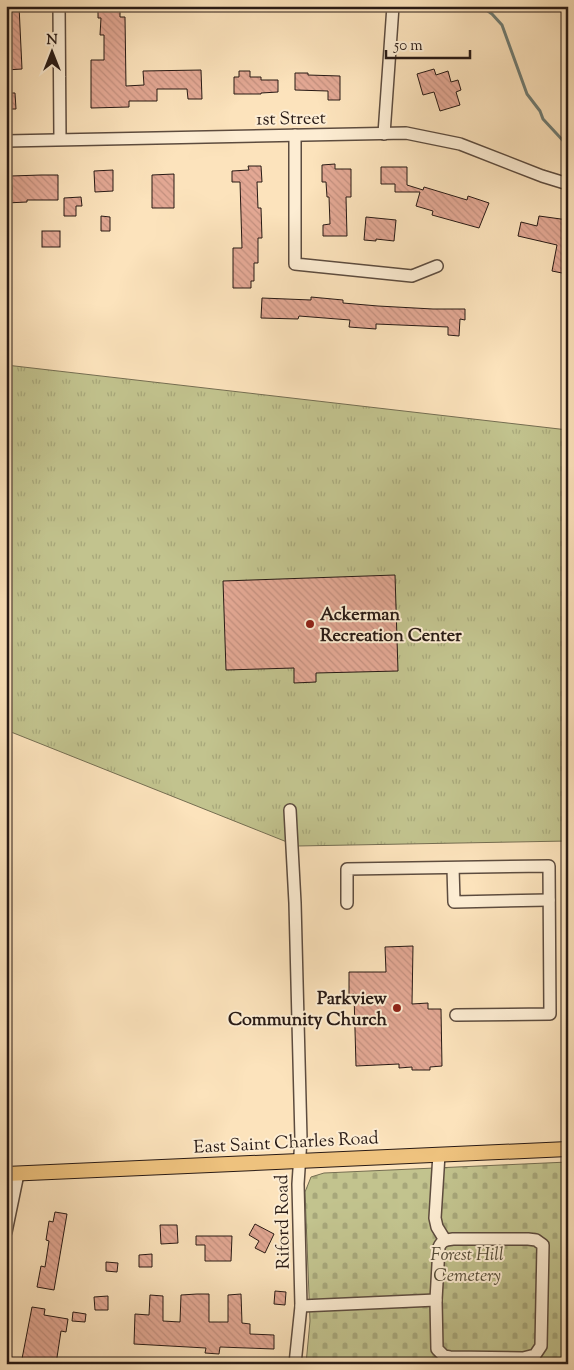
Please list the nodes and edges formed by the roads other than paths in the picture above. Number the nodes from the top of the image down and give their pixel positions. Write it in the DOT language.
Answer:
graph roads {
  1 [pos="59,6"];
  2 [pos="393,6"];
  3 [pos="384,134"];
  4 [pos="295,135"];
  5 [pos="60,139"];
  6 [pos="6,141"];
  7 [pos="568,184"];
  8 [pos="437,266"];
  9 [pos="290,810"];
  10 [pos="454,868"];
  11 [pos="549,900"];
  12 [pos="347,903"];
  13 [pos="456,1016"];
  14 [pos="568,1149"];
  15 [pos="439,1154"];
  16 [pos="299,1160"];
  17 [pos="12,1174"];
  18 [pos="6,1232"];
  19 [pos="445,1240"];
  20 [pos="436,1300"];
  21 [pos="301,1306"];
  22 [pos="295,1364"];
  1 -- 5 [label="street"];
  2 -- 3 [label="street"];
  3 -- 4 [label="street, 1st Street"];
  3 -- 7 [label="street, 1st Street"];
  4 -- 5 [label="street, 1st Street"];
  4 -- 8 [label="street"];
  5 -- 6 [label="street, 1st Street"];
  9 -- 16 [label="street, Riford Road"];
  10 -- 11 [label="street"];
  10 -- 11 [label="street"];
  10 -- 12 [label="street"];
  11 -- 13 [label="street"];
  14 -- 15 [label="main road, East Saint Charles Road"];
  15 -- 16 [label="main road, East Saint Charles Road"];
  15 -- 19 [label="street"];
  16 -- 17 [label="main road, East Saint Charles Road"];
  16 -- 21 [label="street, Riford Road"];
  17 -- 18 [label="street"];
  19 -- 20 [label="street"];
  19 -- 20 [label="street"];
  20 -- 21 [label="street"];
  21 -- 22 [label="street, Riford Road"];
}
